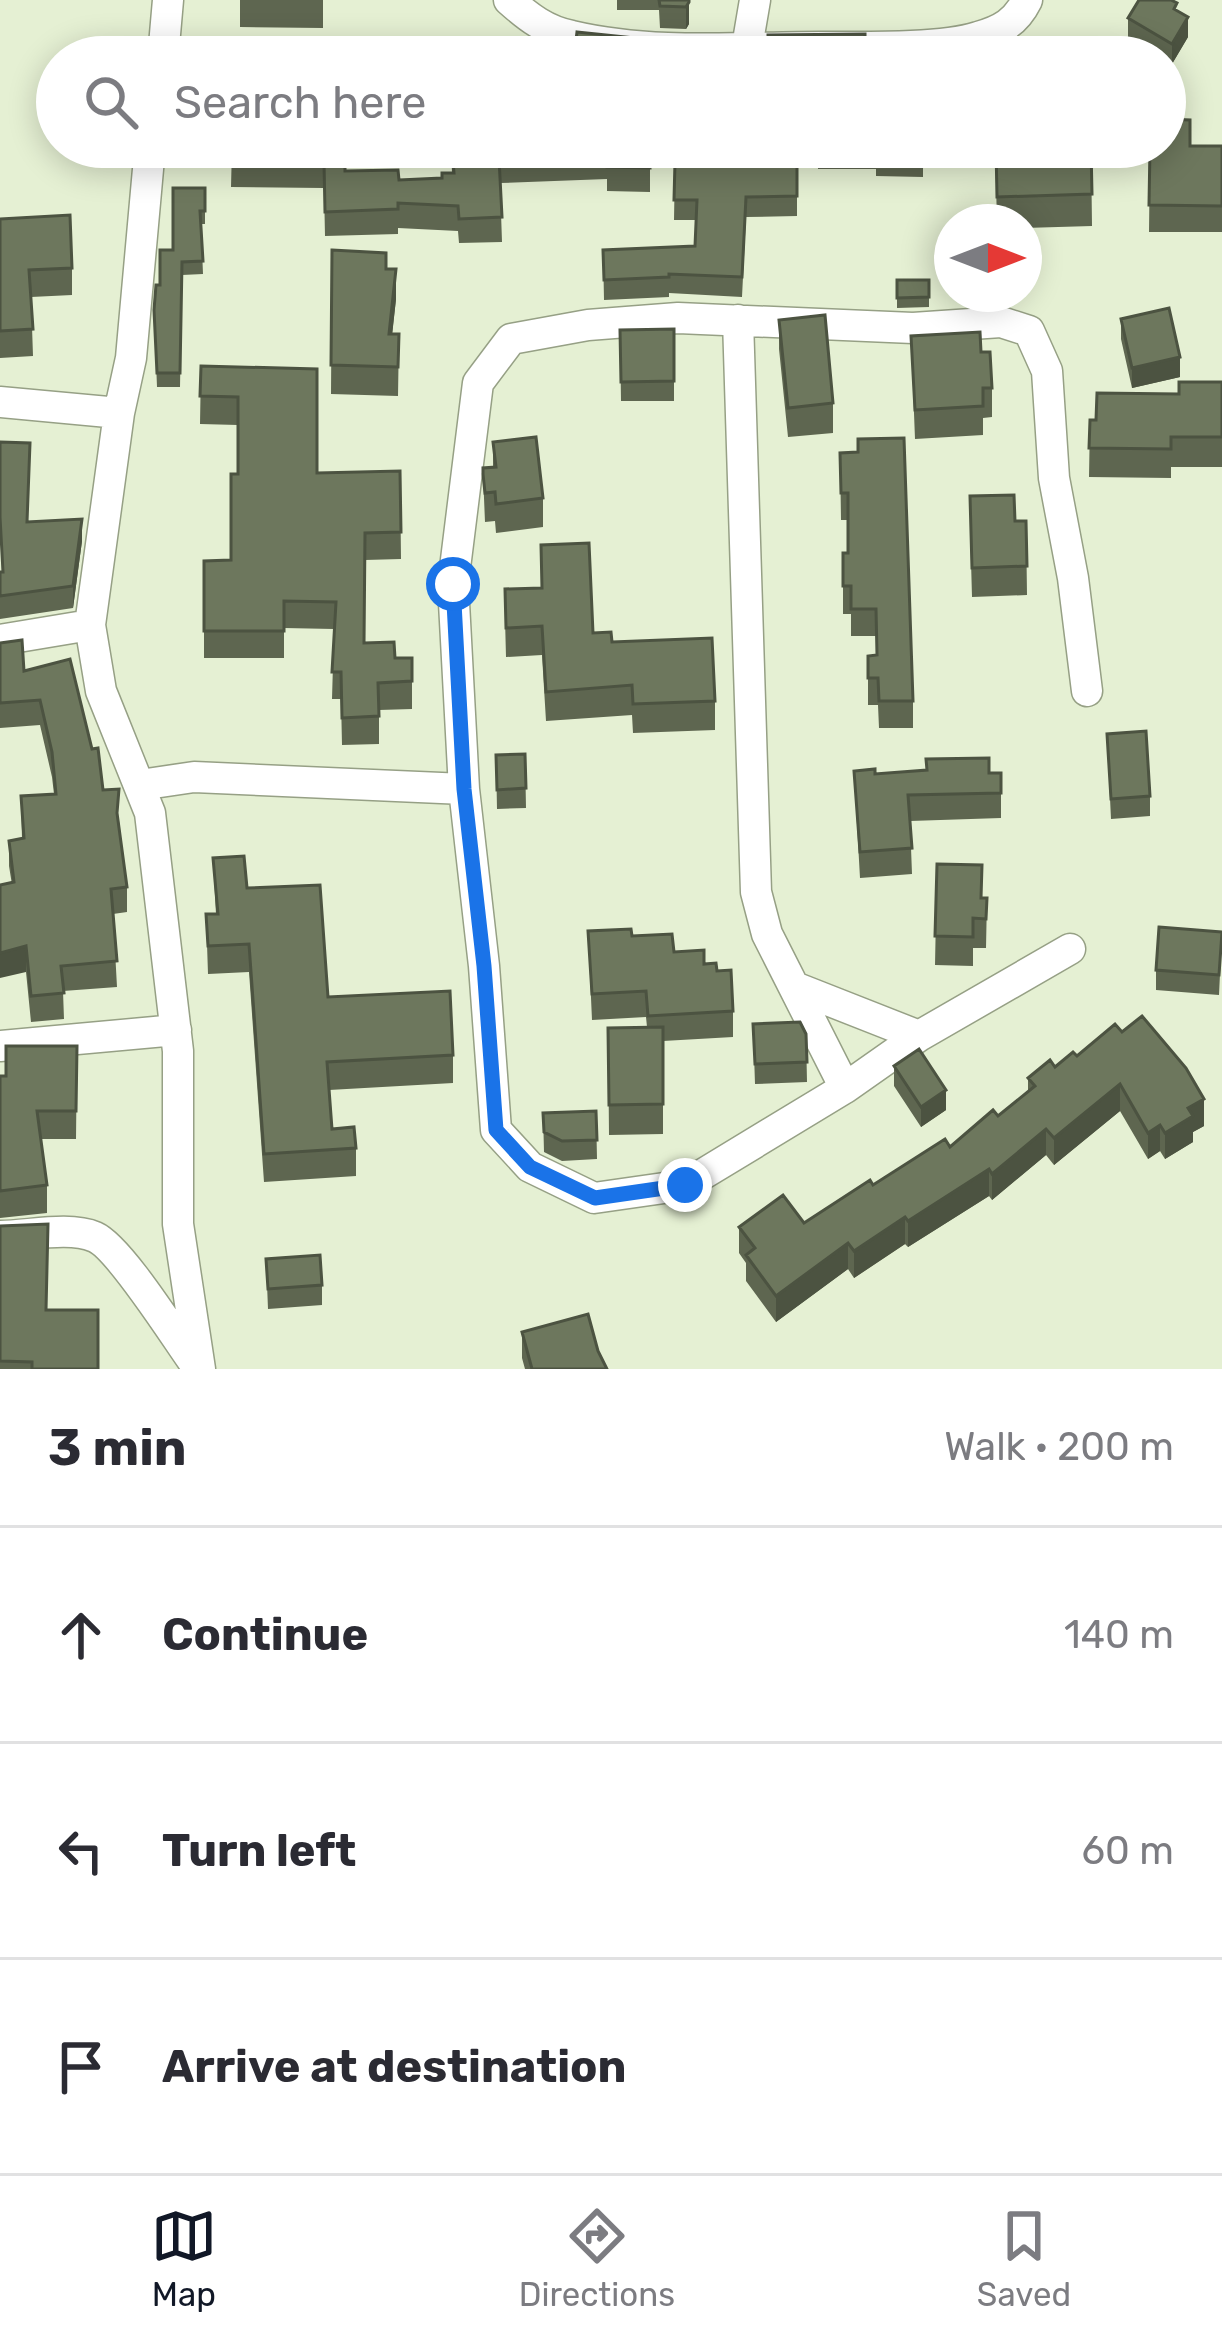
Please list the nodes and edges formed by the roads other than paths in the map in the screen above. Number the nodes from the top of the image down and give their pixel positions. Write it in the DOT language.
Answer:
graph roads {
  1 [pos="168,0"];
  2 [pos="508,0"];
  3 [pos="754,0"];
  4 [pos="1027,0"];
  5 [pos="165,36"];
  6 [pos="569,36"];
  7 [pos="749,36"];
  8 [pos="982,36"];
  9 [pos="148,168"];
  10 [pos="738,320"];
  11 [pos="0,402"];
  12 [pos="119,413"];
  13 [pos="89,626"];
  14 [pos="0,640"];
  15 [pos="1087,691"];
  16 [pos="140,785"];
  17 [pos="464,789"];
  18 [pos="1070,950"];
  19 [pos="797,988"];
  20 [pos="176,1030"];
  21 [pos="919,1036"];
  22 [pos="0,1046"];
  23 [pos="845,1088"];
  24 [pos="0,1236"];
  25 [pos="199,1369"];
  1 -- 5 [label="street"];
  2 -- 6 [label="street"];
  3 -- 7 [label="street"];
  4 -- 8 [label="street"];
  9 -- 12 [label="street"];
  10 -- 15 [label="street"];
  10 -- 17 [label="street"];
  10 -- 19 [label="street"];
  11 -- 12 [label="street"];
  12 -- 13 [label="street"];
  13 -- 14 [label="street"];
  13 -- 16 [label="street"];
  16 -- 17 [label="street"];
  16 -- 20 [label="street"];
  17 -- 23 [label="street"];
  18 -- 21 [label="street"];
  19 -- 21 [label="street"];
  19 -- 23 [label="street"];
  20 -- 22 [label="street"];
  20 -- 25 [label="street"];
  21 -- 23 [label="street"];
  24 -- 25 [label="street"];
}
